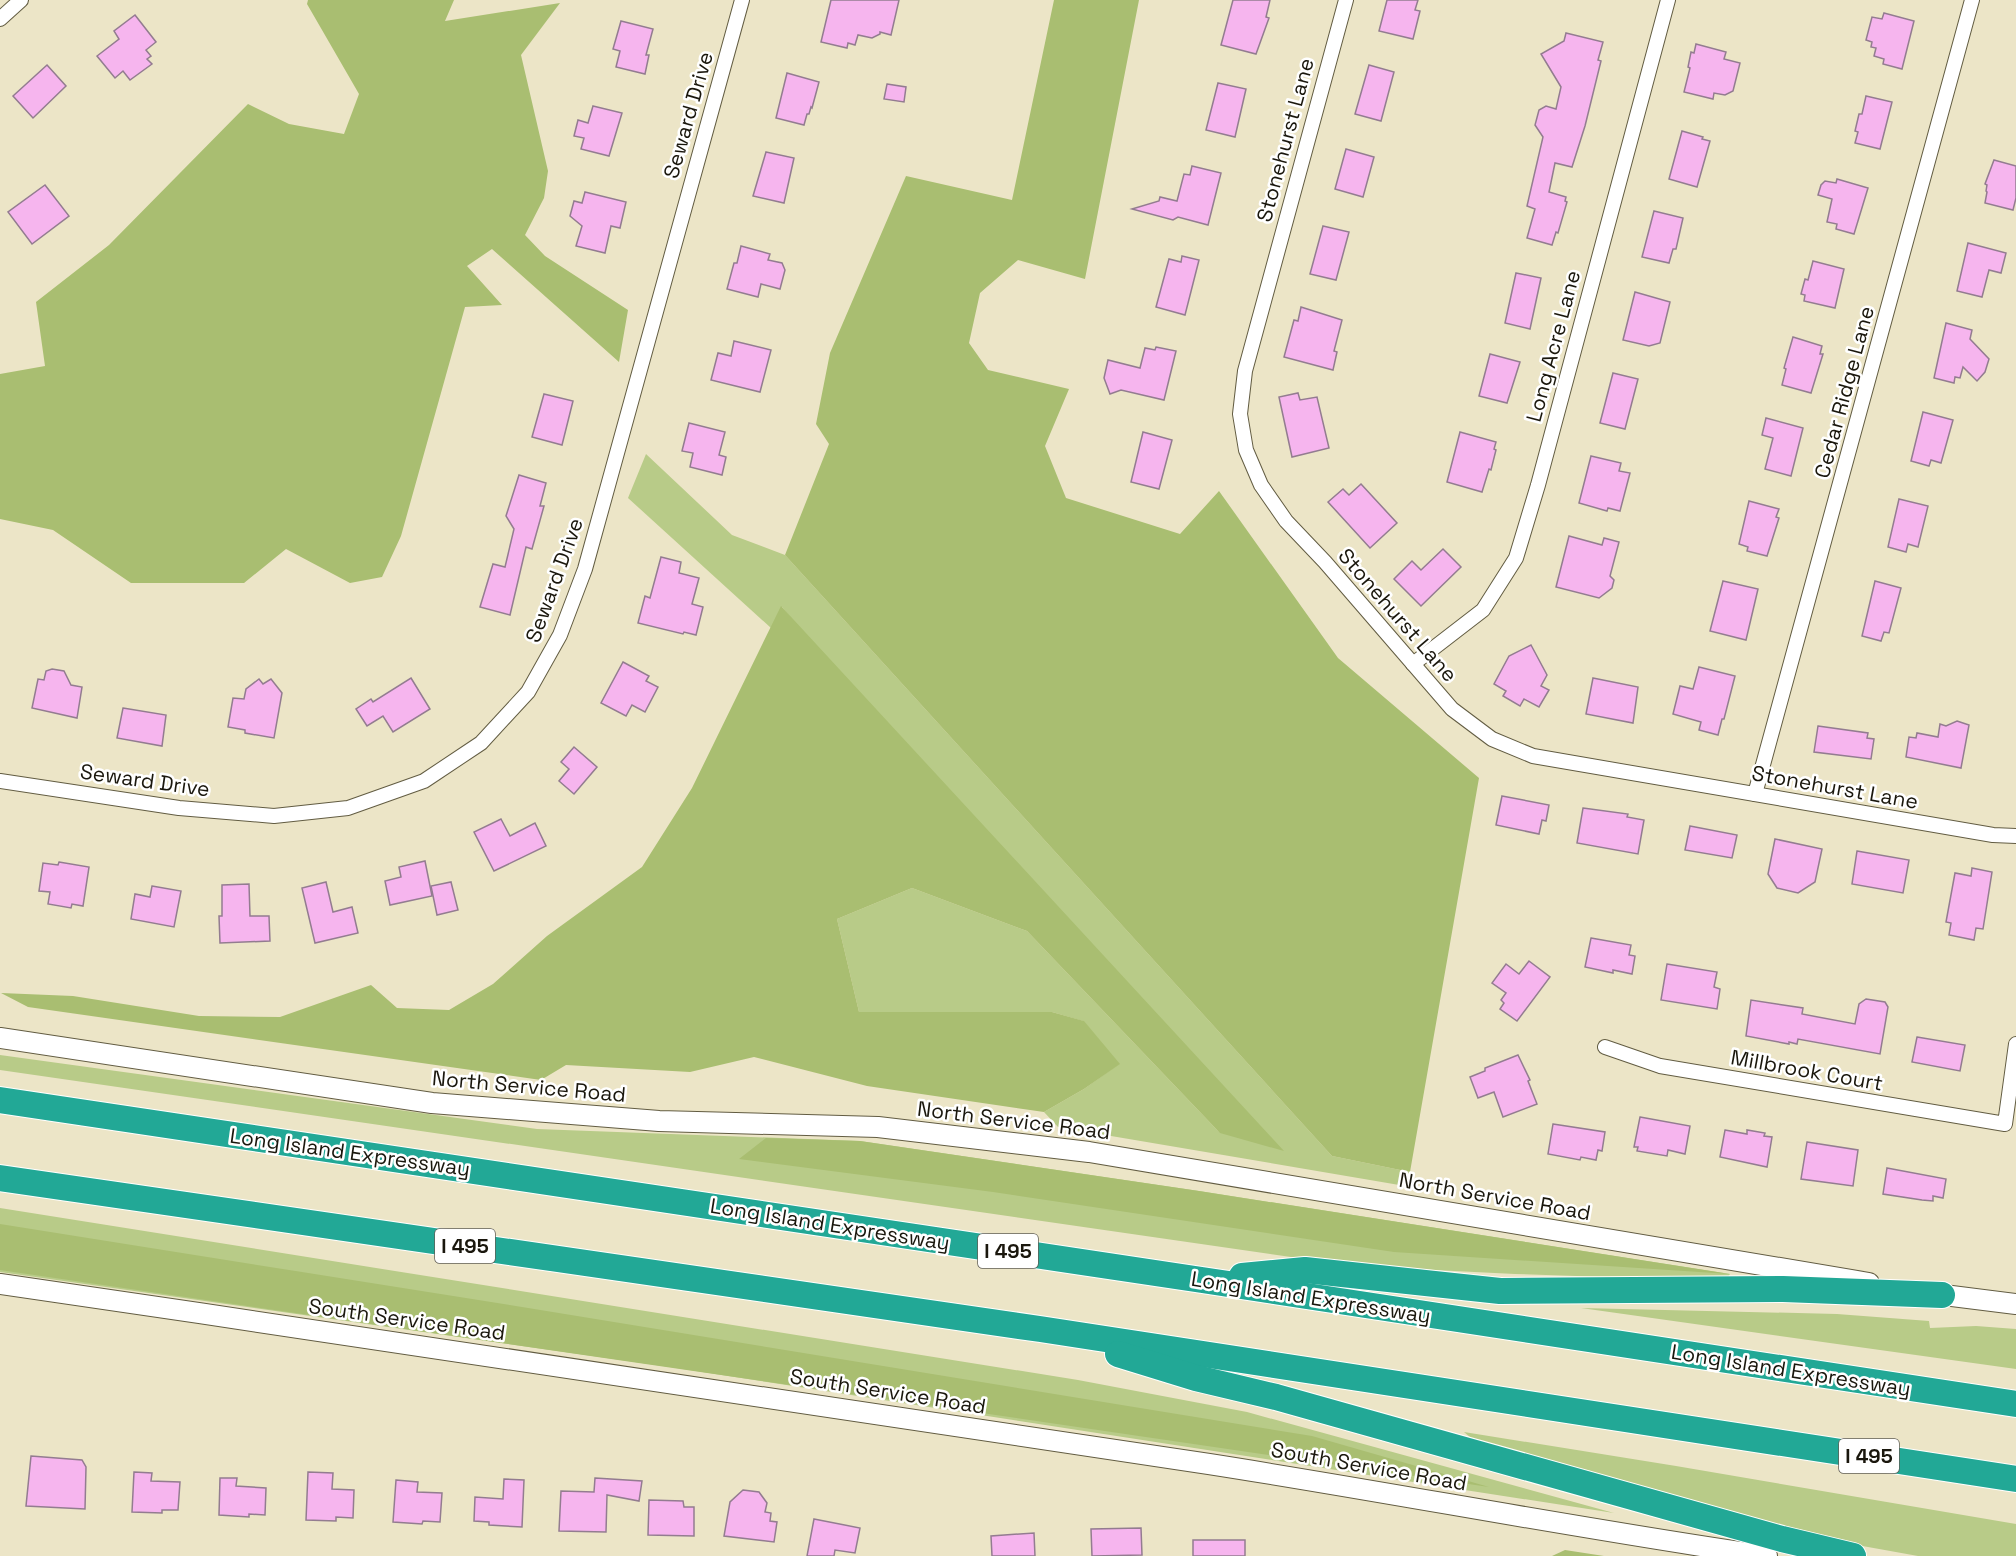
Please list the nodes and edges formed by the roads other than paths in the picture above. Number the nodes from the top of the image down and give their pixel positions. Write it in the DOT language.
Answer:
graph roads {
  1 [pos="742,0"];
  2 [pos="1346,0"];
  3 [pos="1668,0"];
  4 [pos="1972,0"];
  5 [pos="14,2"];
  6 [pos="0,19"];
  7 [pos="1413,664"];
  8 [pos="0,781"];
  9 [pos="1755,794"];
  10 [pos="2016,836"];
  11 [pos="0,1038"];
  12 [pos="2016,1044"];
  13 [pos="1605,1047"];
  14 [pos="0,1100"];
  15 [pos="0,1178"];
  16 [pos="1202,1280"];
  17 [pos="0,1284"];
  18 [pos="1942,1295"];
  19 [pos="2016,1304"];
  20 [pos="1040,1329"];
  21 [pos="2016,1403"];
  22 [pos="1969,1472"];
  23 [pos="2016,1479"];
  24 [pos="2016,1485"];
  25 [pos="1767,1556"];
  26 [pos="1853,1556"];
  1 -- 8 [label="street, Seward Drive"];
  2 -- 7 [label="street, Stonehurst Lane"];
  3 -- 7 [label="street, Long Acre Lane"];
  4 -- 9 [label="street, Cedar Ridge Lane"];
  5 -- 6 [label="street"];
  7 -- 9 [label="street, Stonehurst Lane"];
  9 -- 10 [label="street, Stonehurst Lane"];
  11 -- 18 [label="main road, North Service Road"];
  12 -- 13 [label="street, Millbrook Court"];
  14 -- 16 [label="highway, Long Island Expressway / I 495"];
  15 -- 20 [label="highway, I 495"];
  16 -- 18 [label="highway"];
  16 -- 21 [label="highway, Long Island Expressway / I 495"];
  17 -- 25 [label="main road, South Service Road"];
  18 -- 19 [label="main road, North Service Road"];
  20 -- 22 [label="highway, I 495"];
  20 -- 26 [label="highway"];
  22 -- 23 [label="highway, I 495"];
  22 -- 24 [label="highway"];
}
